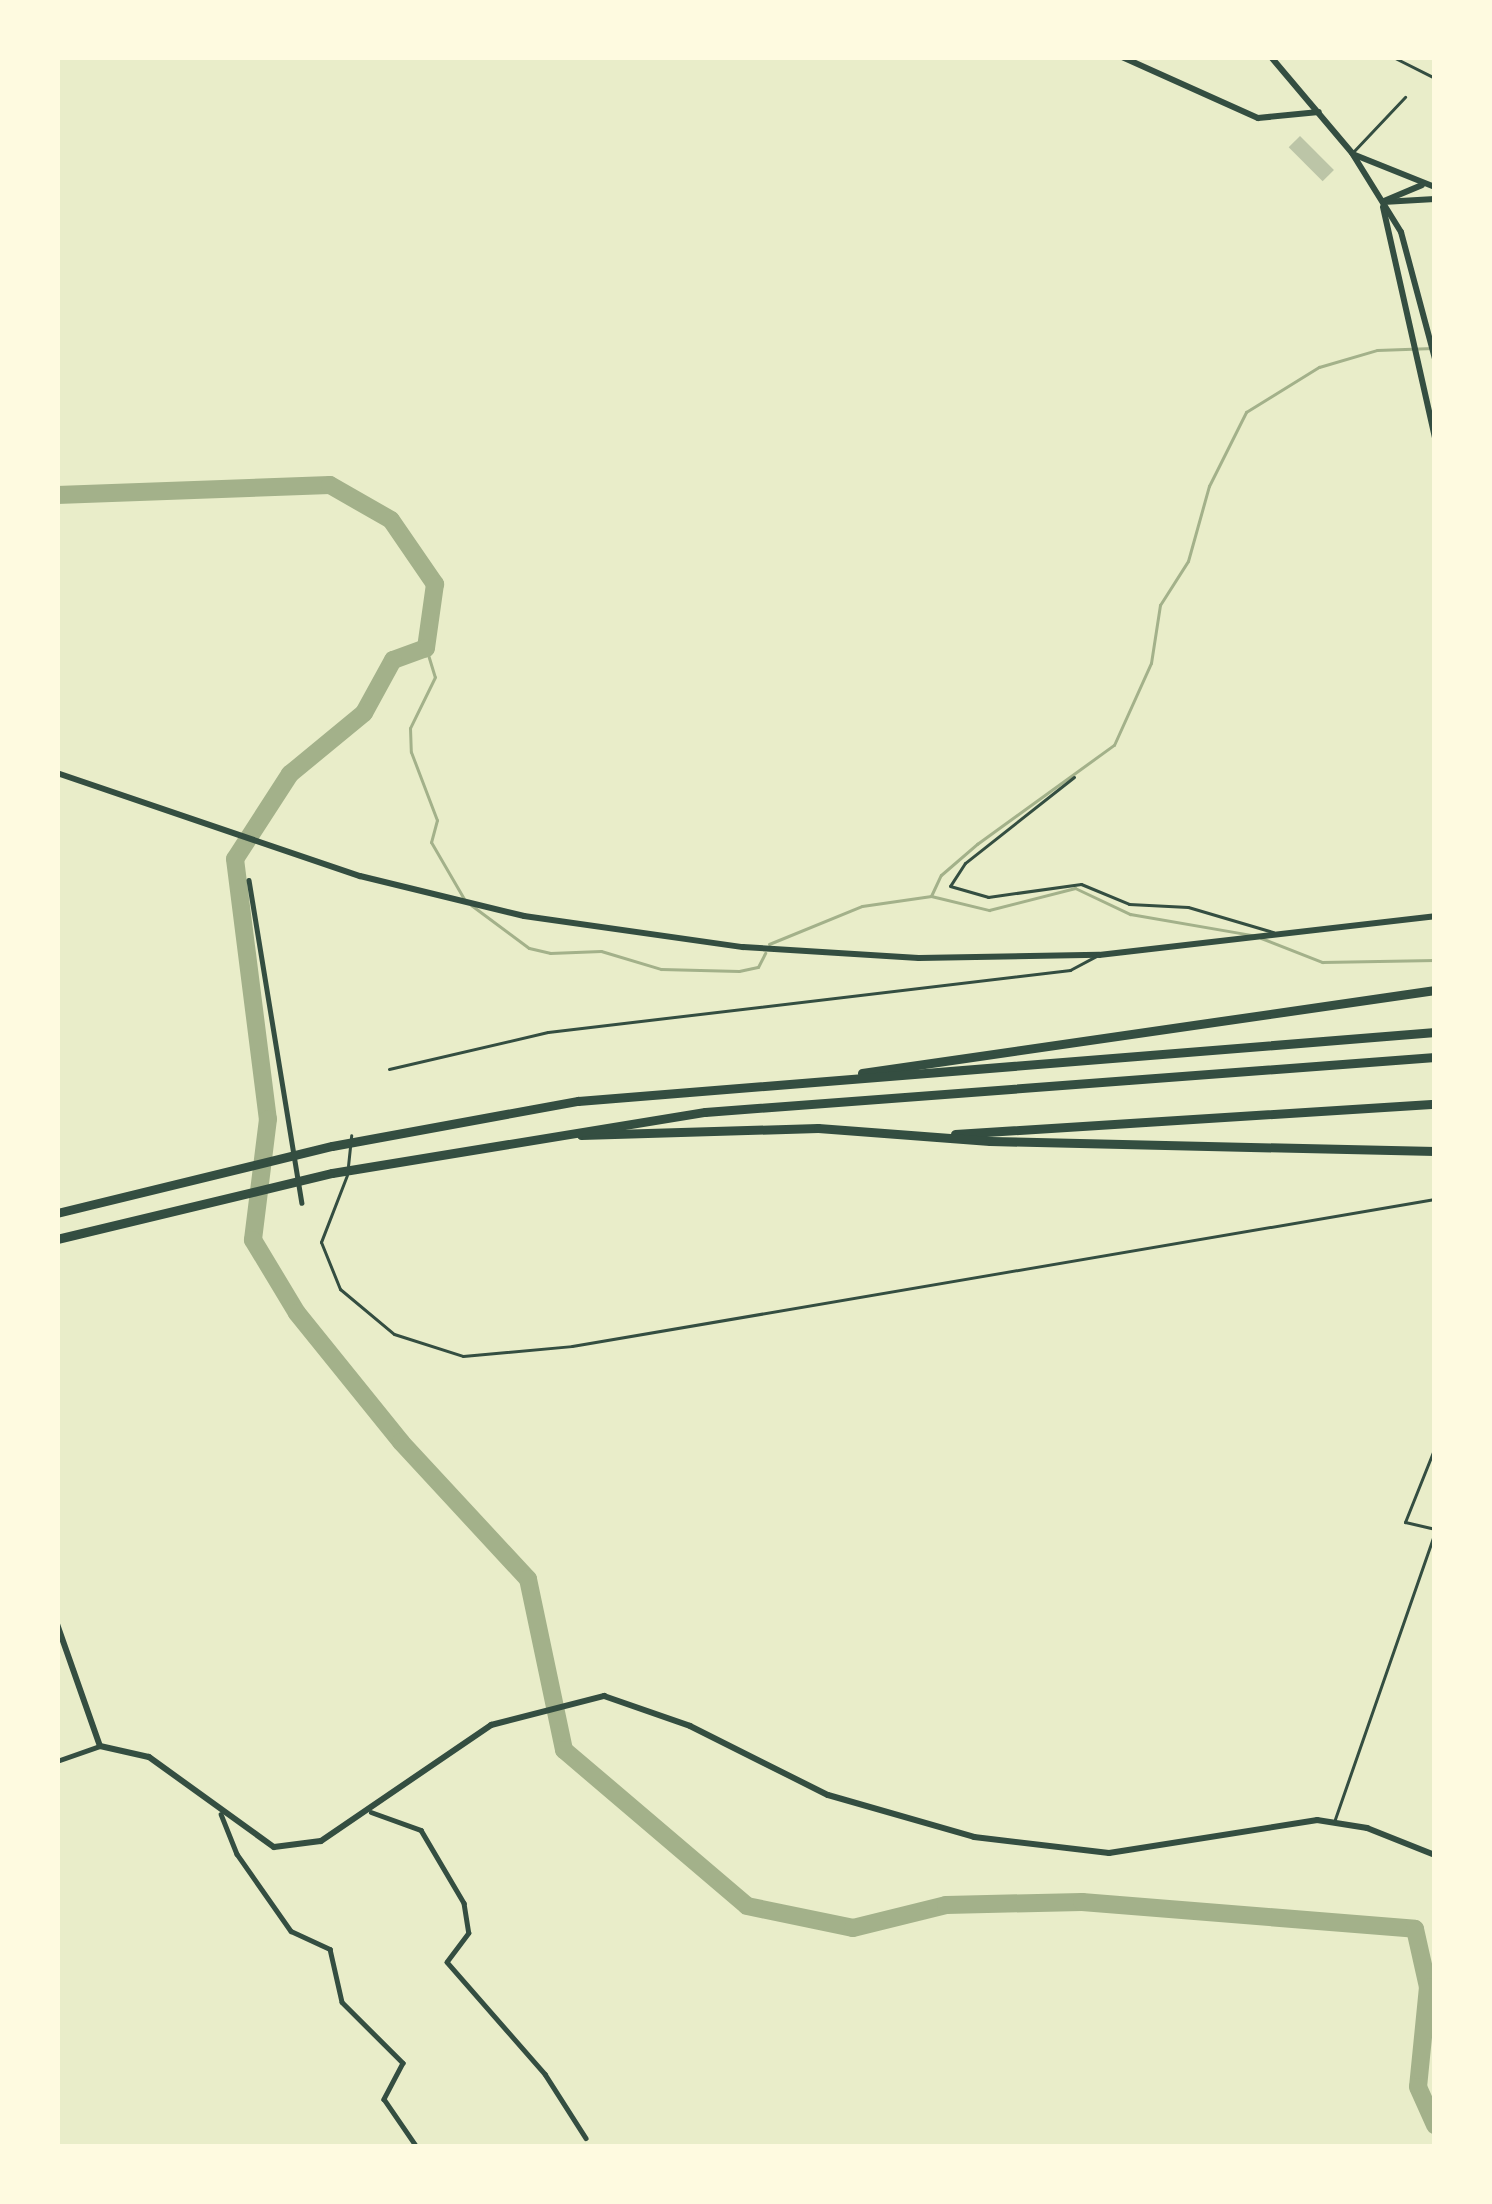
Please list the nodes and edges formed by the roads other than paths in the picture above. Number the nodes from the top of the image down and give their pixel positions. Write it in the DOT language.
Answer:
graph roads {
  1 [pos="1270,57"];
  2 [pos="1393,57"];
  3 [pos="1126,58"];
  4 [pos="1435,78"];
  5 [pos="1405,98"];
  6 [pos="1319,112"];
  7 [pos="1352,153"];
  8 [pos="1430,186"];
  9 [pos="1435,200"];
  10 [pos="1383,202"];
  11 [pos="1435,359"];
  12 [pos="1435,437"];
  13 [pos="57,773"];
  14 [pos="1074,777"];
  15 [pos="250,880"];
  16 [pos="1435,916"];
  17 [pos="1275,935"];
  18 [pos="1099,955"];
  19 [pos="1435,990"];
  20 [pos="1435,1032"];
  21 [pos="1435,1057"];
  22 [pos="389,1069"];
  23 [pos="816,1082"];
  24 [pos="1435,1104"];
  25 [pos="558,1134"];
  26 [pos="351,1136"];
  27 [pos="914,1137"];
  28 [pos="1435,1150"];
  29 [pos="1435,1198"];
  30 [pos="302,1203"];
  31 [pos="57,1213"];
  32 [pos="57,1239"];
  33 [pos="1435,1447"];
  34 [pos="1435,1531"];
  35 [pos="57,1624"];
  36 [pos="100,1746"];
  37 [pos="57,1761"];
  38 [pos="371,1812"];
  39 [pos="221,1814"];
  40 [pos="1335,1821"];
  41 [pos="1435,1855"];
  42 [pos="586,2138"];
  43 [pos="417,2147"];
  1 -- 6 [label="street"];
  2 -- 4 [label="lane"];
  3 -- 6 [label="street"];
  5 -- 7 [label="lane"];
  6 -- 7 [label="street"];
  7 -- 8 [label="street"];
  7 -- 10 [label="street"];
  8 -- 10 [label="street"];
  9 -- 10 [label="street"];
  10 -- 11 [label="street"];
  10 -- 12 [label="street"];
  13 -- 18 [label="street"];
  14 -- 17 [label="lane"];
  15 -- 30 [label="street"];
  16 -- 17 [label="street"];
  17 -- 18 [label="street"];
  18 -- 22 [label="lane"];
  19 -- 23 [label="highway"];
  20 -- 23 [label="highway"];
  21 -- 25 [label="highway"];
  23 -- 31 [label="highway"];
  24 -- 27 [label="highway"];
  25 -- 27 [label="highway"];
  25 -- 32 [label="highway"];
  26 -- 29 [label="lane"];
  27 -- 28 [label="highway"];
  33 -- 34 [label="lane"];
  34 -- 40 [label="lane"];
  35 -- 36 [label="street"];
  36 -- 37 [label="street"];
  36 -- 39 [label="street"];
  38 -- 39 [label="street"];
  38 -- 40 [label="street"];
  38 -- 42 [label="street"];
  39 -- 43 [label="street"];
  40 -- 41 [label="street"];
}
